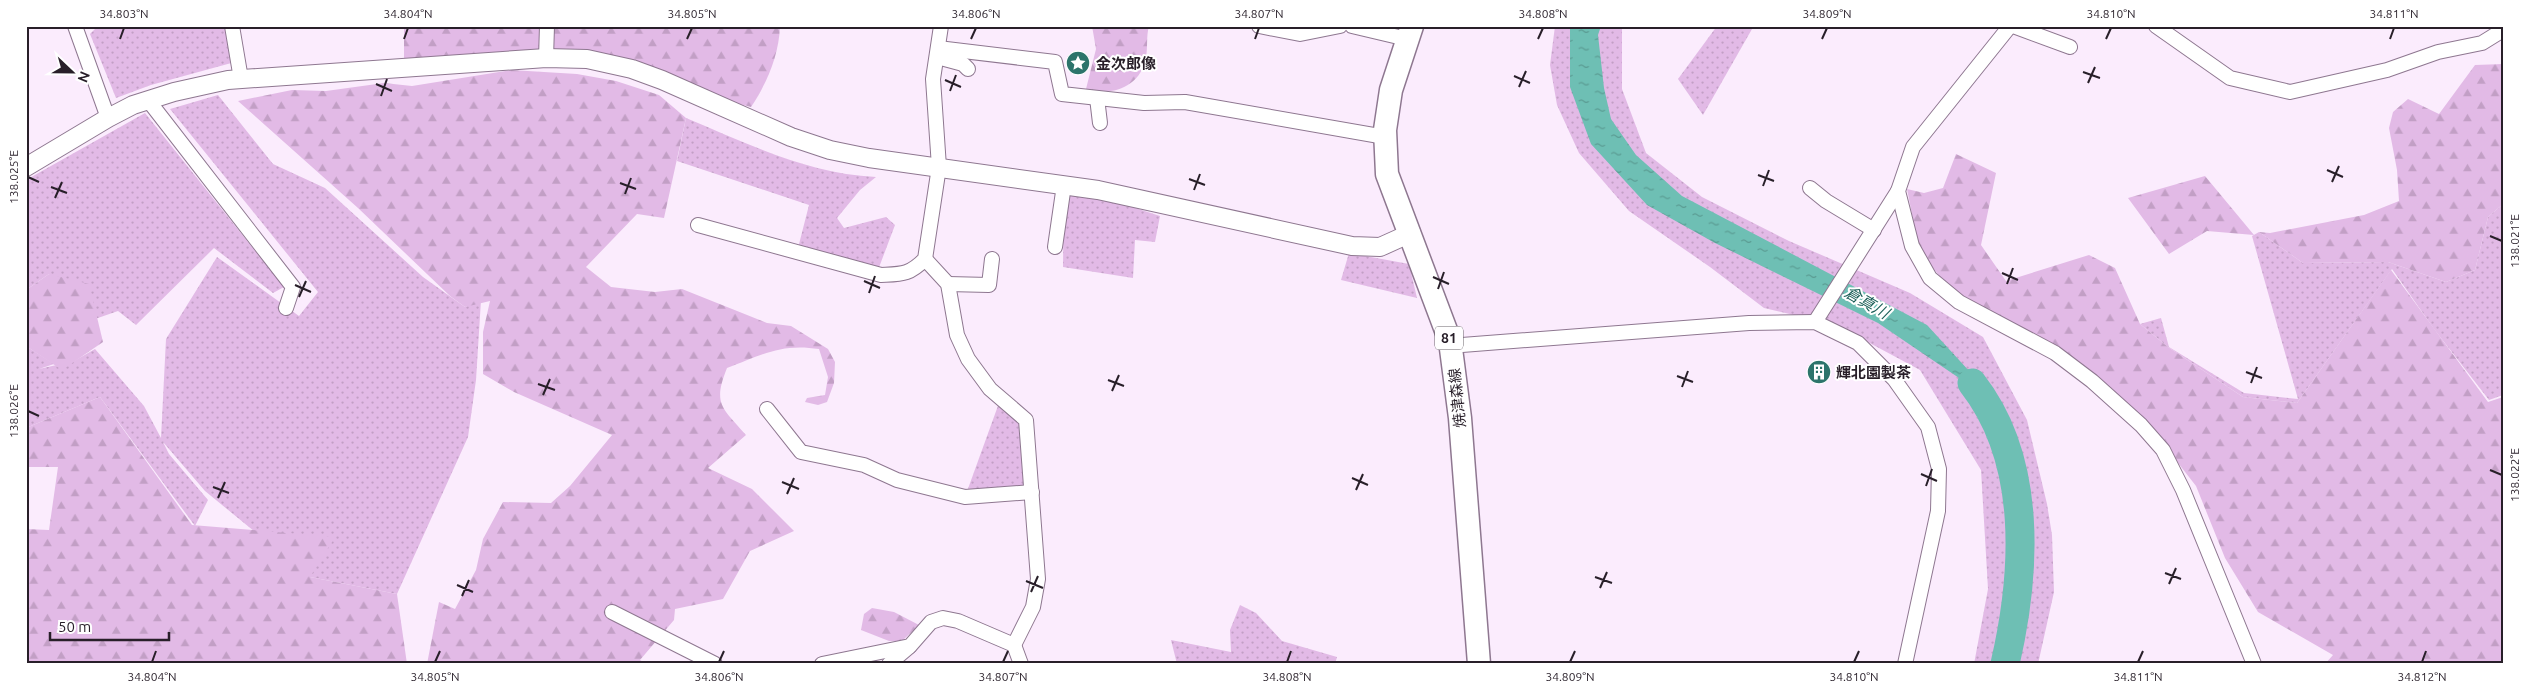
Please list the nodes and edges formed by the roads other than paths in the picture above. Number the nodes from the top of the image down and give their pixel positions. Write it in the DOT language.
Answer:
graph roads {
  1 [pos="75,26"];
  2 [pos="232,26"];
  3 [pos="548,26"];
  4 [pos="941,26"];
  5 [pos="1259,26"];
  6 [pos="1340,26"];
  7 [pos="1352,26"];
  8 [pos="2012,26"];
  9 [pos="2156,26"];
  10 [pos="2503,30"];
  11 [pos="1410,33"];
  12 [pos="2070,47"];
  13 [pos="937,52"];
  14 [pos="546,58"];
  15 [pos="968,69"];
  16 [pos="241,79"];
  17 [pos="1097,98"];
  18 [pos="148,100"];
  19 [pos="108,118"];
  20 [pos="1100,123"];
  21 [pos="1385,137"];
  22 [pos="26,167"];
  23 [pos="939,167"];
  24 [pos="1064,185"];
  25 [pos="1810,188"];
  26 [pos="1898,191"];
  27 [pos="698,225"];
  28 [pos="1874,230"];
  29 [pos="1411,233"];
  30 [pos="1054,247"];
  31 [pos="925,259"];
  32 [pos="992,259"];
  33 [pos="948,284"];
  34 [pos="286,308"];
  35 [pos="1816,322"];
  36 [pos="1450,341"];
  37 [pos="767,409"];
  38 [pos="1032,492"];
  39 [pos="612,612"];
  40 [pos="1014,645"];
  41 [pos="910,646"];
  42 [pos="715,664"];
  43 [pos="822,664"];
  44 [pos="890,664"];
  45 [pos="1021,664"];
  46 [pos="1479,664"];
  47 [pos="1905,664"];
  48 [pos="2254,664"];
  1 -- 19 [label="street"];
  2 -- 16 [label="street"];
  3 -- 14 [label="street"];
  4 -- 13 [label="street"];
  5 -- 6 [label="street"];
  7 -- 11 [label="street"];
  8 -- 12 [label="street"];
  8 -- 26 [label="street"];
  9 -- 10 [label="street"];
  11 -- 21 [label="main road, 焼津森線 / 81"];
  13 -- 15 [label="street"];
  13 -- 17 [label="street"];
  13 -- 23 [label="street"];
  14 -- 16 [label="street"];
  14 -- 23 [label="street"];
  16 -- 18 [label="street"];
  17 -- 20 [label="street"];
  17 -- 21 [label="street"];
  18 -- 19 [label="street"];
  18 -- 34 [label="street"];
  19 -- 22 [label="street"];
  21 -- 29 [label="main road, 焼津森線 / 81"];
  23 -- 24 [label="street"];
  23 -- 31 [label="street"];
  24 -- 29 [label="street"];
  24 -- 30 [label="street"];
  25 -- 28 [label="street"];
  26 -- 28 [label="street"];
  26 -- 48 [label="street"];
  27 -- 31 [label="street"];
  28 -- 35 [label="street"];
  29 -- 36 [label="main road, 焼津森線 / 81"];
  31 -- 33 [label="street"];
  32 -- 33 [label="street"];
  33 -- 38 [label="street"];
  35 -- 36 [label="street"];
  35 -- 47 [label="street"];
  36 -- 46 [label="main road, 焼津森線 / 81"];
  37 -- 38 [label="street"];
  38 -- 40 [label="street"];
  39 -- 42 [label="street"];
  40 -- 41 [label="street"];
  40 -- 45 [label="street"];
  41 -- 43 [label="street"];
  41 -- 44 [label="street"];
}
